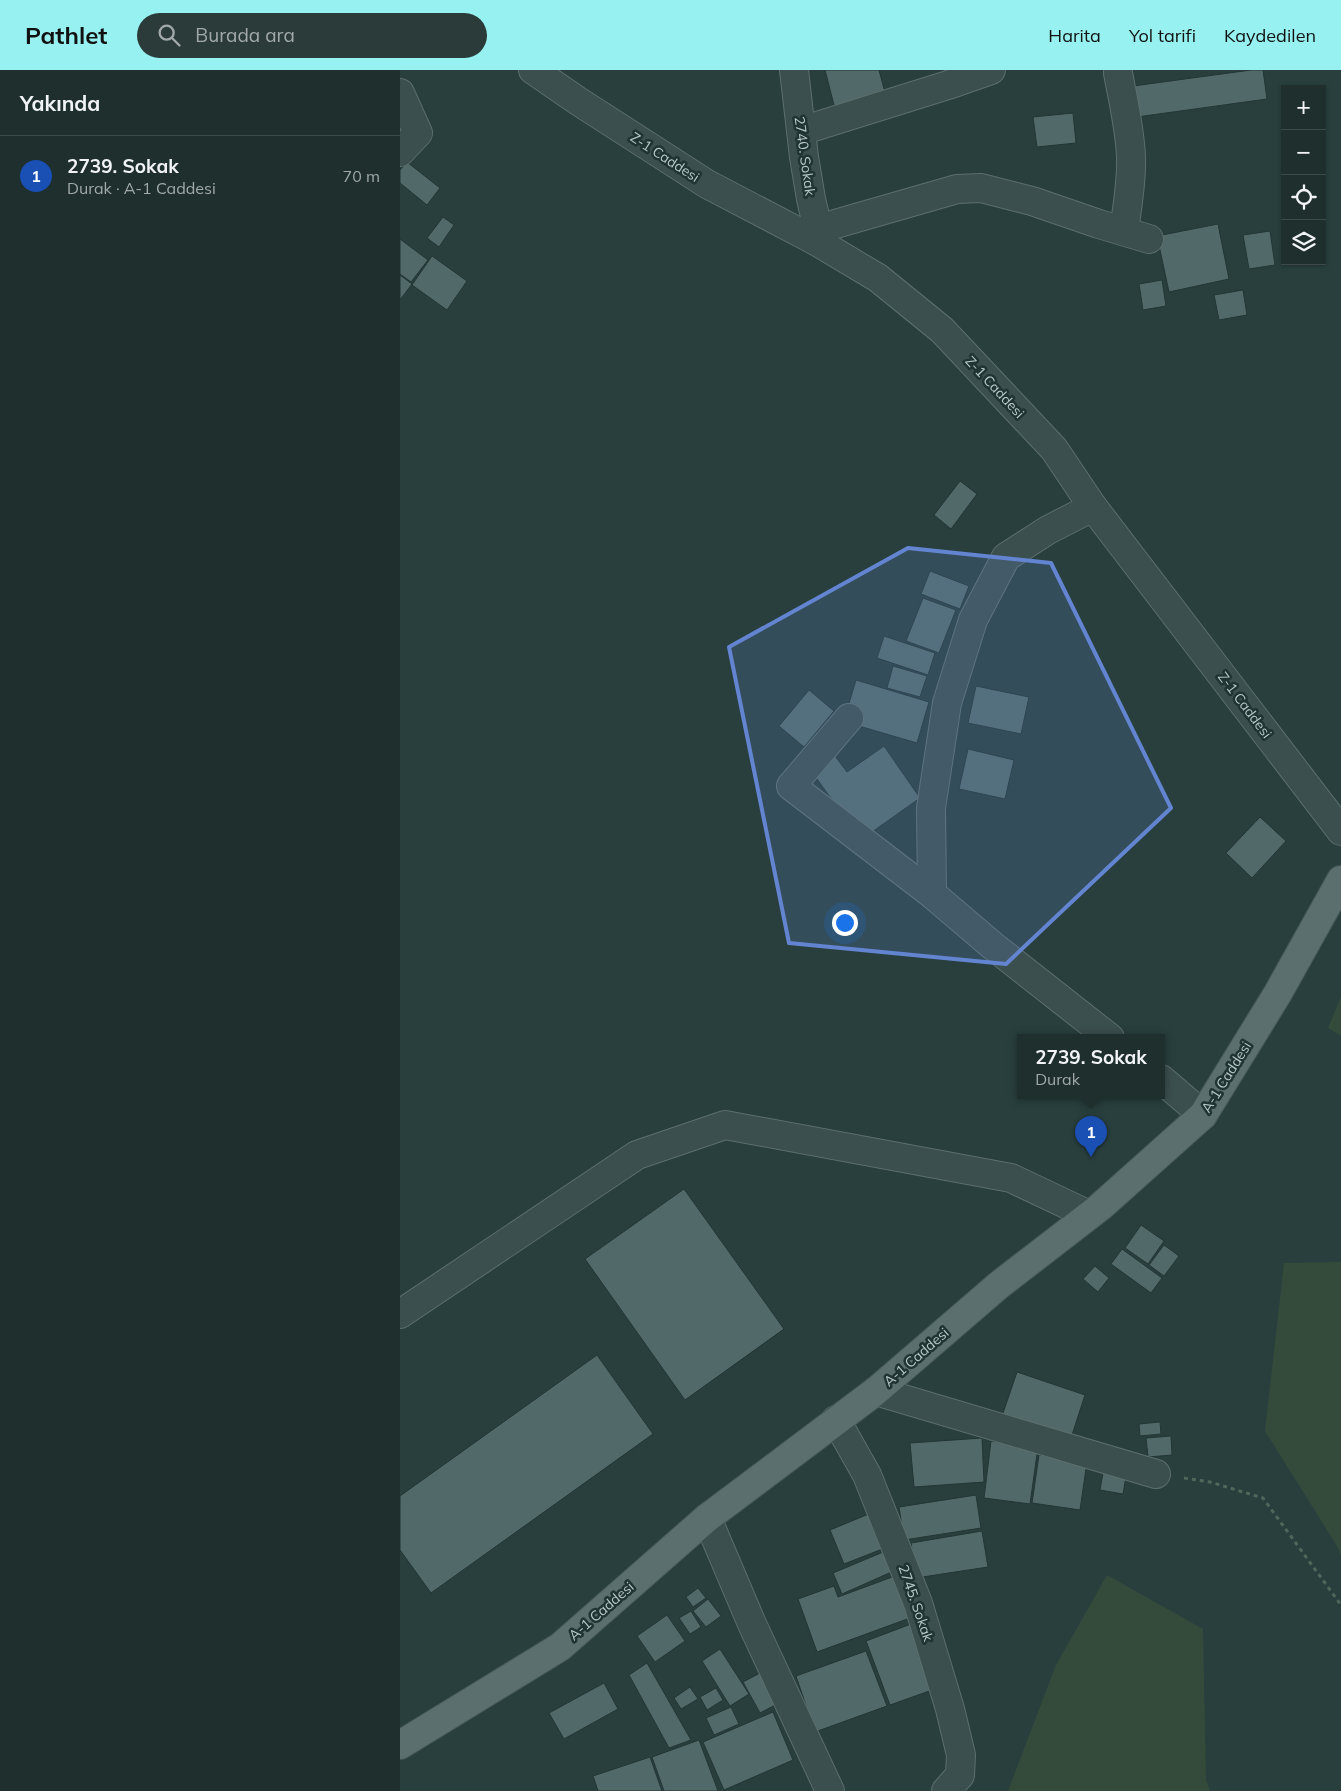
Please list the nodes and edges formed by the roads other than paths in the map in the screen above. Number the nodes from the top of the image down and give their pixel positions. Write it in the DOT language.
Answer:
graph roads {
  1 [pos="534,70"];
  2 [pos="794,70"];
  3 [pos="991,70"];
  4 [pos="1118,73"];
  5 [pos="400,93"];
  6 [pos="801,131"];
  7 [pos="400,152"];
  8 [pos="817,235"];
  9 [pos="1093,507"];
  10 [pos="848,718"];
  11 [pos="1341,831"];
  12 [pos="1341,880"];
  13 [pos="932,894"];
  14 [pos="1105,1034"];
  15 [pos="1165,1082"];
  16 [pos="1203,1115"];
  17 [pos="1089,1215"];
  18 [pos="400,1314"];
  19 [pos="876,1391"];
  20 [pos="836,1420"];
  21 [pos="1156,1474"];
  22 [pos="707,1518"];
  23 [pos="400,1745"];
  24 [pos="830,1791"];
  25 [pos="946,1791"];
  1 -- 8 [label="street, Z-1 Caddesi"];
  2 -- 6 [label="street, 2740. Sokak"];
  3 -- 6 [label="street"];
  4 -- 8 [label="street"];
  5 -- 7 [label="street"];
  6 -- 8 [label="street, 2740. Sokak"];
  8 -- 9 [label="street, Z-1 Caddesi"];
  9 -- 11 [label="street, Z-1 Caddesi"];
  9 -- 13 [label="street"];
  10 -- 13 [label="street"];
  12 -- 16 [label="main road, A-1 Caddesi"];
  13 -- 14 [label="street"];
  15 -- 16 [label="street"];
  16 -- 17 [label="main road, A-1 Caddesi"];
  17 -- 18 [label="street"];
  17 -- 19 [label="main road, A-1 Caddesi"];
  19 -- 20 [label="main road, A-1 Caddesi"];
  19 -- 21 [label="street"];
  20 -- 22 [label="main road, A-1 Caddesi"];
  20 -- 25 [label="street, 2745. Sokak"];
  22 -- 23 [label="main road, A-1 Caddesi"];
  22 -- 24 [label="street"];
}
